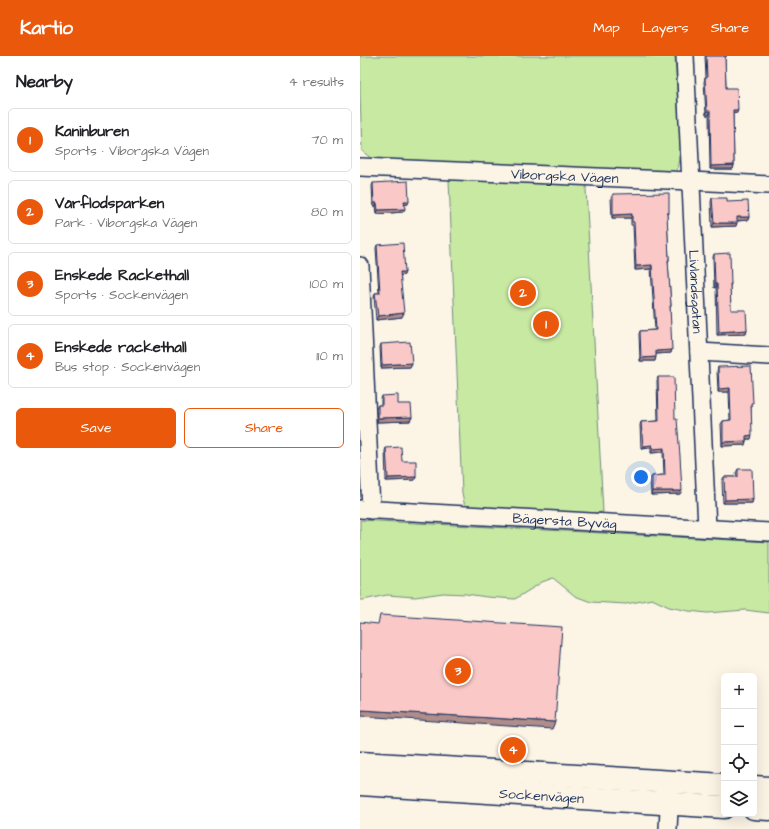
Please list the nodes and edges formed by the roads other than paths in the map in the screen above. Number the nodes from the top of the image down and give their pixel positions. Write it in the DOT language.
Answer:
graph roads {
  1 [pos="685,56"];
  2 [pos="360,167"];
  3 [pos="691,181"];
  4 [pos="769,186"];
  5 [pos="360,266"];
  6 [pos="362,331"];
  7 [pos="699,352"];
  8 [pos="769,356"];
  9 [pos="366,510"];
  10 [pos="707,528"];
  11 [pos="769,532"];
  12 [pos="360,763"];
  13 [pos="670,781"];
  14 [pos="360,784"];
  15 [pos="721,785"];
  16 [pos="757,787"];
  17 [pos="769,788"];
  18 [pos="669,803"];
  19 [pos="721,807"];
  20 [pos="757,808"];
  21 [pos="769,809"];
  22 [pos="668,829"];
  1 -- 3 [label="street, Livlandsgatan"];
  2 -- 3 [label="street, Viborgska Vägen"];
  3 -- 4 [label="street, Viborgska Vägen"];
  3 -- 7 [label="street, Livlandsgatan"];
  5 -- 6 [label="street"];
  6 -- 9 [label="street"];
  7 -- 8 [label="street"];
  7 -- 10 [label="street, Livlandsgatan"];
  9 -- 10 [label="street, Bägersta Byväg"];
  10 -- 11 [label="street, Bägersta Byväg"];
  12 -- 13 [label="main road, Sockenvägen"];
  13 -- 15 [label="main road, Sockenvägen"];
  13 -- 18 [label="street"];
  14 -- 18 [label="main road, Sockenvägen"];
  16 -- 17 [label="main road"];
  18 -- 19 [label="main road, Sockenvägen"];
  18 -- 22 [label="street"];
  20 -- 21 [label="main road"];
}
